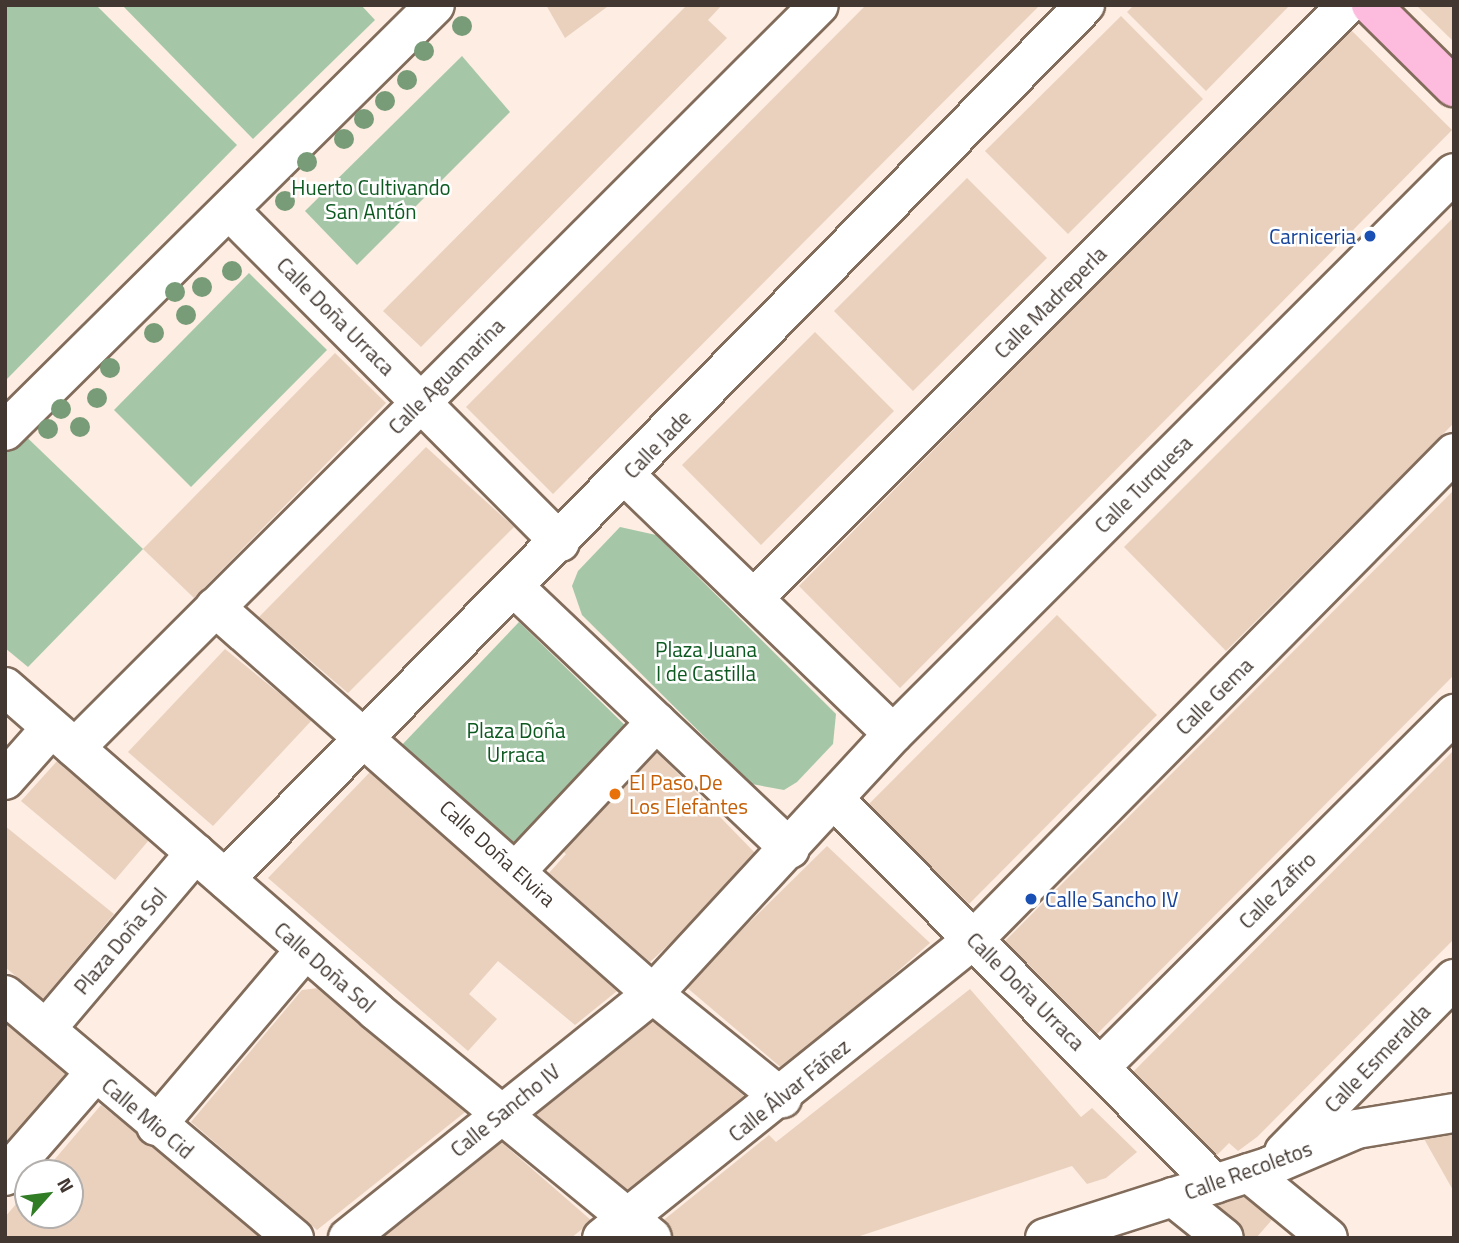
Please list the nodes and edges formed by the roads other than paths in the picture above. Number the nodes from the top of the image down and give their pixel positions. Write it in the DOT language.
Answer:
graph roads {
  1 [pos="435,5"];
  2 [pos="819,5"];
  3 [pos="1085,5"];
  4 [pos="1347,5"];
  5 [pos="1371,5"];
  6 [pos="1454,88"];
  7 [pos="1454,173"];
  8 [pos="229,210"];
  9 [pos="421,401"];
  10 [pos="5,431"];
  11 [pos="1454,453"];
  12 [pos="626,476"];
  13 [pos="560,542"];
  14 [pos="515,588"];
  15 [pos="753,598"];
  16 [pos="215,607"];
  17 [pos="5,687"];
  18 [pos="1454,714"];
  19 [pos="656,722"];
  20 [pos="893,734"];
  21 [pos="63,738"];
  22 [pos="367,738"];
  23 [pos="5,780"];
  24 [pos="835,800"];
  25 [pos="790,849"];
  26 [pos="195,853"];
  27 [pos="518,869"];
  28 [pos="225,879"];
  29 [pos="974,939"];
  30 [pos="305,950"];
  31 [pos="1454,979"];
  32 [pos="653,994"];
  33 [pos="5,995"];
  34 [pos="46,1029"];
  35 [pos="1101,1066"];
  36 [pos="95,1073"];
  37 [pos="782,1098"];
  38 [pos="1454,1113"];
  39 [pos="498,1115"];
  40 [pos="156,1126"];
  41 [pos="1245,1174"];
  42 [pos="5,1177"];
  43 [pos="1173,1197"];
  44 [pos="628,1230"];
  45 [pos="294,1238"];
  46 [pos="348,1238"];
  47 [pos="1045,1238"];
  48 [pos="1224,1238"];
  49 [pos="1328,1238"];
  1 -- 8 [label="street"];
  2 -- 9 [label="street, Calle Aguamarina"];
  3 -- 12 [label="street, Calle Jade"];
  4 -- 15 [label="street, Calle Madreperla"];
  5 -- 6 [label="main road"];
  7 -- 20 [label="street, Calle Turquesa"];
  8 -- 9 [label="street, Calle Doña Urraca"];
  8 -- 10 [label="street"];
  9 -- 13 [label="street, Calle Doña Urraca"];
  9 -- 16 [label="street, Calle Aguamarina"];
  11 -- 29 [label="street, Calle Gema"];
  12 -- 13 [label="street, Calle Jade"];
  12 -- 15 [label="street"];
  13 -- 14 [label="street, Calle Jade"];
  14 -- 19 [label="street"];
  14 -- 22 [label="street, Calle Jade"];
  15 -- 20 [label="street"];
  16 -- 21 [label="street, Calle Aguamarina"];
  16 -- 22 [label="street, Calle Doña Elvira"];
  17 -- 21 [label="street, Calle Doña Sol"];
  18 -- 35 [label="street, Calle Zafiro"];
  19 -- 25 [label="street"];
  19 -- 27 [label="street"];
  20 -- 24 [label="street, Calle Turquesa"];
  21 -- 23 [label="street, Calle Aguamarina"];
  21 -- 26 [label="street, Calle Doña Sol"];
  22 -- 27 [label="street, Calle Doña Elvira"];
  22 -- 28 [label="street, Calle Jade"];
  24 -- 25 [label="street, Calle Sancho IV"];
  24 -- 29 [label="street, Calle Doña Urraca"];
  25 -- 32 [label="street, Calle Sancho IV"];
  26 -- 28 [label="street, Calle Doña Sol"];
  26 -- 34 [label="street, Plaza Doña Sol"];
  27 -- 32 [label="street, Calle Doña Elvira"];
  28 -- 30 [label="street, Calle Doña Sol"];
  29 -- 35 [label="street, Calle Doña Urraca"];
  29 -- 37 [label="street, Calle Álvar Fáñez"];
  30 -- 39 [label="street, Calle Doña Sol"];
  30 -- 40 [label="street"];
  31 -- 41 [label="street, Calle Esmeralda"];
  32 -- 37 [label="street, Calle Doña Elvira"];
  32 -- 39 [label="street, Calle Sancho IV"];
  33 -- 34 [label="street, Calle Mio Cid"];
  34 -- 36 [label="street, Calle Mio Cid"];
  35 -- 41 [label="street, Calle Doña Urraca"];
  36 -- 40 [label="street, Calle Mio Cid"];
  36 -- 42 [label="street"];
  37 -- 44 [label="street, Calle Álvar Fáñez"];
  38 -- 41 [label="street, Calle Recoletos"];
  39 -- 44 [label="street, Calle Doña Sol"];
  39 -- 46 [label="street, Calle Sancho IV"];
  40 -- 45 [label="street, Calle Mio Cid"];
  41 -- 43 [label="street, Calle Recoletos"];
  41 -- 49 [label="street, Calle Doña Urraca"];
  43 -- 47 [label="street, Calle Recoletos"];
  43 -- 48 [label="street"];
}
